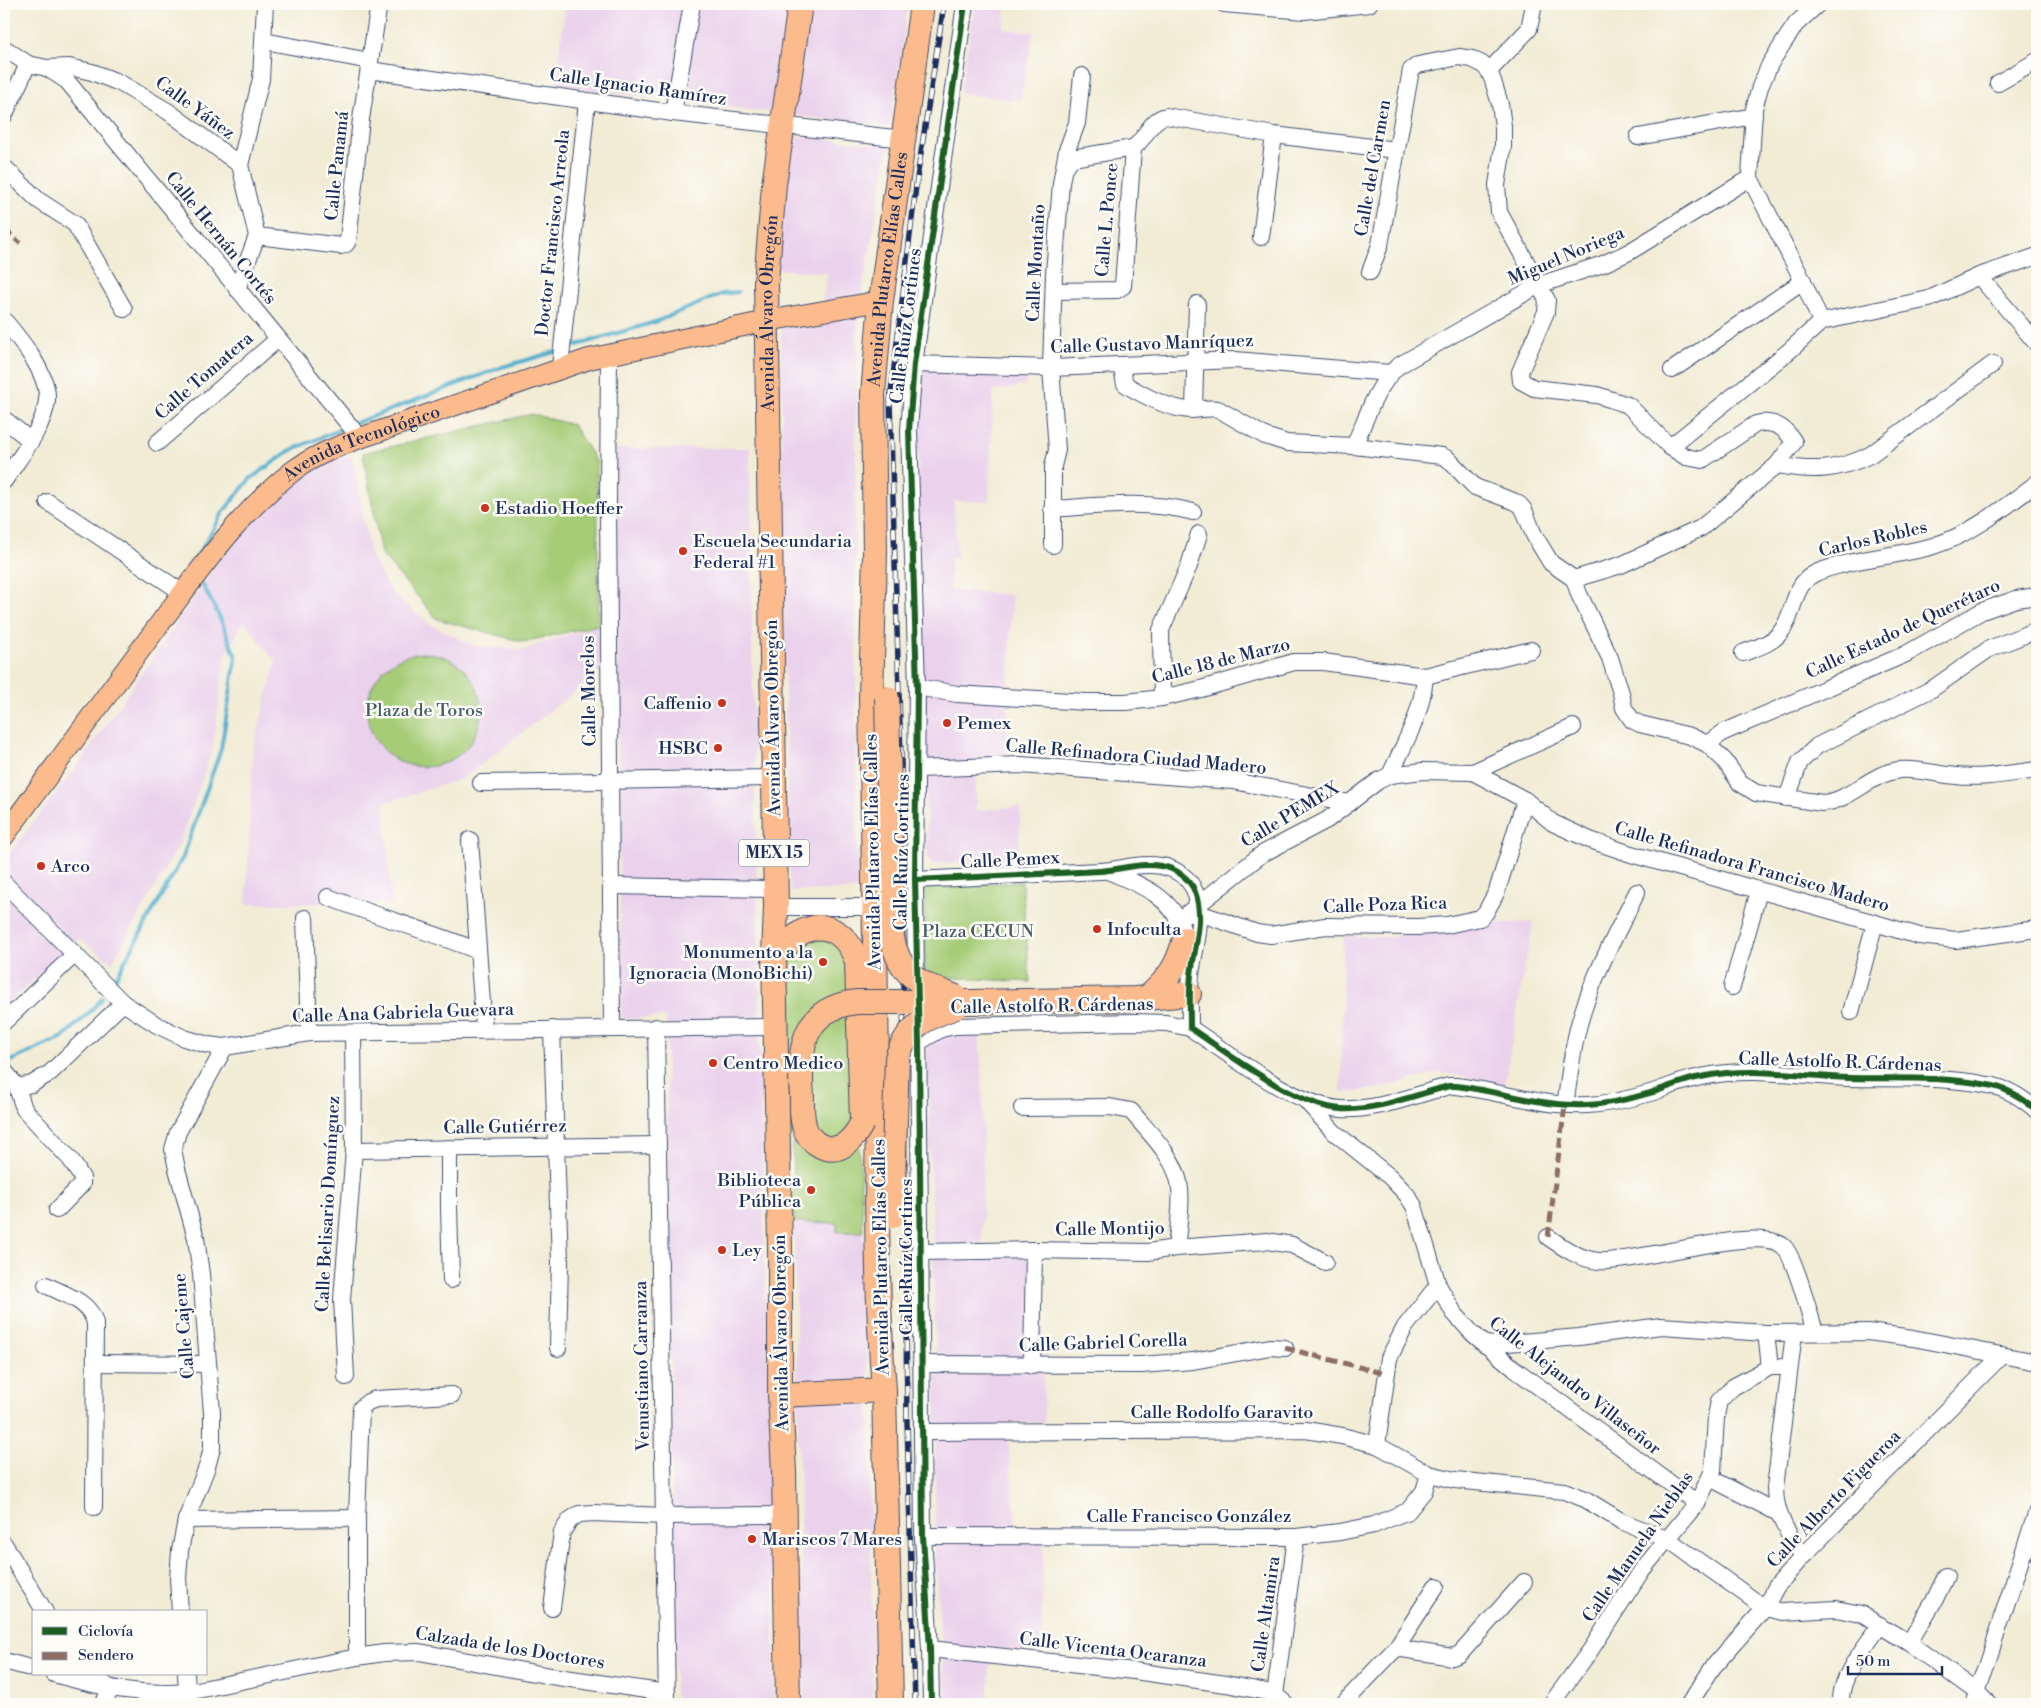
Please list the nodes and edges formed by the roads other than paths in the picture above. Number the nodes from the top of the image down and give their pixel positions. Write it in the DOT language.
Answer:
graph roads {
  1 [pos="265,4"];
  2 [pos="379,4"];
  3 [pos="692,4"];
  4 [pos="800,4"];
  5 [pos="922,4"];
  6 [pos="965,4"];
  7 [pos="1224,4"];
  8 [pos="1369,4"];
  9 [pos="1534,4"];
  10 [pos="1816,4"];
  11 [pos="264,41"];
  12 [pos="4,48"];
  13 [pos="2037,61"];
  14 [pos="28,64"];
  15 [pos="370,65"];
  16 [pos="47,68"];
  17 [pos="1489,71"];
  18 [pos="1082,76"];
  19 [pos="1998,83"];
  20 [pos="587,101"];
  21 [pos="673,113"];
  22 [pos="4,116"];
  23 [pos="1754,116"];
  24 [pos="783,126"];
  25 [pos="1274,135"];
  26 [pos="1638,137"];
  27 [pos="903,139"];
  28 [pos="1133,148"];
  29 [pos="1396,150"];
  30 [pos="240,166"];
  31 [pos="4,167"];
  32 [pos="1065,167"];
  33 [pos="1750,178"];
  34 [pos="257,236"];
  35 [pos="1261,237"];
  36 [pos="2037,256"];
  37 [pos="1370,272"];
  38 [pos="1979,276"];
  39 [pos="1803,281"];
  40 [pos="1539,285"];
  41 [pos="237,289"];
  42 [pos="1054,291"];
  43 [pos="882,300"];
  44 [pos="1197,304"];
  45 [pos="124,309"];
  46 [pos="4,320"];
  47 [pos="767,321"];
  48 [pos="1821,322"];
  49 [pos="278,339"];
  50 [pos="2037,344"];
  51 [pos="609,354"];
  52 [pos="1195,361"];
  53 [pos="914,364"];
  54 [pos="1121,364"];
  55 [pos="1993,364"];
  56 [pos="560,368"];
  57 [pos="1051,368"];
  58 [pos="1672,370"];
  59 [pos="1390,373"];
  60 [pos="1194,409"];
  61 [pos="4,419"];
  62 [pos="360,438"];
  63 [pos="31,441"];
  64 [pos="157,443"];
  65 [pos="1354,446"];
  66 [pos="1670,447"];
  67 [pos="1777,465"];
  68 [pos="4,481"];
  69 [pos="2037,483"];
  70 [pos="48,502"];
  71 [pos="1052,509"];
  72 [pos="1193,512"];
  73 [pos="1199,534"];
  74 [pos="1053,545"];
  75 [pos="875,553"];
  76 [pos="1574,579"];
  77 [pos="183,593"];
  78 [pos="2037,596"];
  79 [pos="2037,630"];
  80 [pos="1531,650"];
  81 [pos="1743,652"];
  82 [pos="1425,676"];
  83 [pos="918,687"];
  84 [pos="1162,698"];
  85 [pos="1573,727"];
  86 [pos="1707,744"];
  87 [pos="918,769"];
  88 [pos="2037,770"];
  89 [pos="1473,772"];
  90 [pos="1390,775"];
  91 [pos="774,778"];
  92 [pos="610,780"];
  93 [pos="481,783"];
  94 [pos="1787,798"];
  95 [pos="1525,800"];
  96 [pos="1350,803"];
  97 [pos="4,836"];
  98 [pos="470,840"];
  99 [pos="1162,866"];
  100 [pos="1106,870"];
  101 [pos="915,880"];
  102 [pos="4,882"];
  103 [pos="610,886"];
  104 [pos="1147,887"];
  105 [pos="1759,891"];
  106 [pos="1636,892"];
  107 [pos="328,897"];
  108 [pos="775,898"];
  109 [pos="873,907"];
  110 [pos="1198,908"];
  111 [pos="305,918"];
  112 [pos="1875,923"];
  113 [pos="1182,929"];
  114 [pos="2037,929"];
  115 [pos="478,951"];
  116 [pos="75,954"];
  117 [pos="774,956"];
  118 [pos="1190,983"];
  119 [pos="1732,986"];
  120 [pos="1141,999"];
  121 [pos="969,1002"];
  122 [pos="123,1003"];
  123 [pos="1851,1012"];
  124 [pos="4,1022"];
  125 [pos="775,1027"];
  126 [pos="612,1028"];
  127 [pos="656,1028"];
  128 [pos="1190,1028"];
  129 [pos="484,1029"];
  130 [pos="552,1029"];
  131 [pos="309,1033"];
  132 [pos="353,1033"];
  133 [pos="919,1042"];
  134 [pos="225,1047"];
  135 [pos="4,1070"];
  136 [pos="18,1087"];
  137 [pos="1306,1100"];
  138 [pos="1565,1105"];
  139 [pos="1022,1108"];
  140 [pos="2037,1110"];
  141 [pos="658,1145"];
  142 [pos="557,1147"];
  143 [pos="449,1148"];
  144 [pos="354,1150"];
  145 [pos="57,1210"];
  146 [pos="1548,1237"];
  147 [pos="1176,1248"];
  148 [pos="1034,1250"];
  149 [pos="921,1252"];
  150 [pos="1325,1262"];
  151 [pos="451,1280"];
  152 [pos="1438,1284"];
  153 [pos="46,1285"];
  154 [pos="1815,1332"];
  155 [pos="1766,1333"];
  156 [pos="1794,1333"];
  157 [pos="880,1338"];
  158 [pos="1485,1345"];
  159 [pos="558,1348"];
  160 [pos="1285,1348"];
  161 [pos="2002,1355"];
  162 [pos="2037,1362"];
  163 [pos="96,1363"];
  164 [pos="208,1364"];
  165 [pos="921,1364"];
  166 [pos="1032,1366"];
  167 [pos="1770,1367"];
  168 [pos="1790,1368"];
  169 [pos="346,1377"];
  170 [pos="884,1390"];
  171 [pos="780,1394"];
  172 [pos="452,1395"];
  173 [pos="922,1432"];
  174 [pos="1377,1446"];
  175 [pos="1429,1474"];
  176 [pos="1710,1478"];
  177 [pos="1697,1503"];
  178 [pos="94,1507"];
  179 [pos="2037,1511"];
  180 [pos="1778,1514"];
  181 [pos="784,1515"];
  182 [pos="664,1516"];
  183 [pos="358,1518"];
  184 [pos="186,1520"];
  185 [pos="922,1536"];
  186 [pos="1296,1537"];
  187 [pos="1668,1540"];
  188 [pos="4,1544"];
  189 [pos="1803,1556"];
  190 [pos="1946,1576"];
  191 [pos="1524,1582"];
  192 [pos="1436,1586"];
  193 [pos="552,1608"];
  194 [pos="1766,1608"];
  195 [pos="44,1610"];
  196 [pos="180,1610"];
  197 [pos="1880,1625"];
  198 [pos="1909,1643"];
  199 [pos="1396,1648"];
  200 [pos="930,1649"];
  201 [pos="357,1657"];
  202 [pos="4,1661"];
  203 [pos="32,1668"];
  204 [pos="62,1676"];
  205 [pos="94,1676"];
  206 [pos="186,1676"];
  207 [pos="111,1689"];
  208 [pos="188,1698"];
  209 [pos="667,1699"];
  210 [pos="1841,1699"];
  211 [pos="1281,1700"];
  212 [pos="1980,1701"];
  213 [pos="103,1704"];
  214 [pos="788,1704"];
  215 [pos="890,1704"];
  216 [pos="931,1704"];
  217 [pos="1343,1704"];
  218 [pos="1551,1704"];
  219 [pos="1689,1704"];
  1 -- 11 [label="street"];
  2 -- 15 [label="street, Calle Panamá"];
  3 -- 21 [label="street"];
  4 -- 24 [label="highway, Avenida Álvaro Obregón / MEX 15"];
  5 -- 27 [label="highway, Avenida Plutarco Elías Calles"];
  6 -- 53 [label="street, Calle Ruíz Cortines"];
  7 -- 8 [label="street"];
  9 -- 17 [label="street"];
  10 -- 23 [label="street"];
  11 -- 15 [label="street, Calle Ignacio Ramírez"];
  11 -- 30 [label="street"];
  12 -- 14 [label="street, Calle Yáñez"];
  13 -- 19 [label="street"];
  14 -- 16 [label="street, Calle Yáñez"];
  14 -- 22 [label="street"];
  15 -- 20 [label="street, Calle Ignacio Ramírez"];
  15 -- 34 [label="street, Calle Panamá"];
  16 -- 30 [label="street, Calle Yáñez"];
  16 -- 41 [label="street, Calle Hernán Cortés"];
  17 -- 29 [label="street, Calle del Carmen"];
  17 -- 40 [label="street"];
  18 -- 32 [label="street, Calle Montaño"];
  20 -- 21 [label="street, Calle Ignacio Ramírez"];
  20 -- 56 [label="street, Doctor Francisco Arreola"];
  21 -- 24 [label="street, Calle Ignacio Ramírez"];
  23 -- 26 [label="street"];
  23 -- 33 [label="street"];
  24 -- 27 [label="street, Calle Ignacio Ramírez"];
  24 -- 47 [label="highway, Avenida Álvaro Obregón / MEX 15"];
  25 -- 28 [label="street"];
  25 -- 29 [label="street"];
  25 -- 35 [label="street"];
  27 -- 43 [label="highway, Avenida Plutarco Elías Calles"];
  28 -- 32 [label="street"];
  28 -- 42 [label="street, Calle L. Ponce"];
  29 -- 37 [label="street, Calle del Carmen"];
  30 -- 34 [label="street, Calle Yáñez"];
  31 -- 45 [label="street"];
  32 -- 42 [label="street, Calle Montaño"];
  33 -- 39 [label="street"];
  33 -- 40 [label="street, Miguel Noriega"];
  34 -- 41 [label="street"];
  36 -- 38 [label="street"];
  38 -- 48 [label="street"];
  38 -- 50 [label="street"];
  39 -- 48 [label="street"];
  39 -- 58 [label="street"];
  40 -- 59 [label="street, Miguel Noriega"];
  40 -- 66 [label="street"];
  41 -- 49 [label="street, Calle Hernán Cortés"];
  42 -- 57 [label="street, Calle Montaño"];
  43 -- 47 [label="main road, Avenida Tecnológico"];
  43 -- 75 [label="highway, Avenida Plutarco Elías Calles"];
  44 -- 52 [label="street"];
  46 -- 63 [label="street"];
  47 -- 51 [label="main road, Avenida Tecnológico"];
  47 -- 91 [label="highway, Avenida Álvaro Obregón / MEX 15"];
  48 -- 66 [label="street"];
  49 -- 62 [label="street, Calle Hernán Cortés"];
  49 -- 64 [label="street, Calle Tomatera"];
  51 -- 56 [label="main road, Avenida Tecnológico"];
  51 -- 92 [label="street, Calle Morelos"];
  52 -- 54 [label="street, Calle Gustavo Manríquez"];
  52 -- 59 [label="street, Calle Gustavo Manríquez"];
  52 -- 60 [label="street"];
  53 -- 57 [label="street, Calle Gustavo Manríquez"];
  53 -- 83 [label="street, Calle Ruíz Cortines"];
  54 -- 57 [label="street, Calle Gustavo Manríquez"];
  54 -- 60 [label="street"];
  55 -- 67 [label="street"];
  56 -- 62 [label="main road, Avenida Tecnológico"];
  57 -- 71 [label="street, Calle Montaño"];
  59 -- 65 [label="street, Miguel Noriega"];
  60 -- 65 [label="street"];
  61 -- 63 [label="street"];
  62 -- 77 [label="main road, Avenida Tecnológico"];
  63 -- 68 [label="street"];
  65 -- 76 [label="street"];
  66 -- 67 [label="street"];
  67 -- 76 [label="street"];
  69 -- 81 [label="street, Carlos Robles"];
  70 -- 77 [label="street"];
  71 -- 72 [label="street"];
  71 -- 74 [label="street, Calle Montaño"];
  73 -- 84 [label="street"];
  75 -- 109 [label="highway, Avenida Plutarco Elías Calles"];
  75 -- 121 [label="highway, bridge"];
  76 -- 86 [label="street"];
  77 -- 97 [label="main road, Avenida Tecnológico"];
  78 -- 86 [label="street, Calle Estado de Querétaro"];
  79 -- 94 [label="street"];
  80 -- 82 [label="street, Calle 18 de Marzo"];
  82 -- 84 [label="street, Calle 18 de Marzo"];
  82 -- 90 [label="street"];
  83 -- 84 [label="street, Calle 18 de Marzo"];
  83 -- 87 [label="street, Calle Ruíz Cortines"];
  85 -- 89 [label="street, Calle PEMEX"];
  86 -- 94 [label="street"];
  87 -- 96 [label="street, Calle Refinadora Ciudad Madero"];
  87 -- 101 [label="street, Calle Ruíz Cortines"];
  88 -- 94 [label="street"];
  89 -- 90 [label="street, Calle PEMEX"];
  89 -- 95 [label="street, Calle Refinadora Francisco Madero"];
  90 -- 96 [label="street, Calle PEMEX"];
  91 -- 92 [label="street"];
  91 -- 108 [label="highway, Avenida Álvaro Obregón / MEX 15"];
  92 -- 93 [label="street"];
  92 -- 103 [label="street, Calle Morelos"];
  95 -- 105 [label="street, Calle Refinadora Francisco Madero"];
  95 -- 110 [label="street, Calle Poza Rica"];
  96 -- 110 [label="street, Calle PEMEX"];
  98 -- 115 [label="street"];
  99 -- 100 [label="street, Calle Pemex"];
  99 -- 104 [label="street"];
  99 -- 110 [label="street"];
  100 -- 101 [label="street, Calle Pemex"];
  100 -- 104 [label="street"];
  101 -- 133 [label="street, Calle Ruíz Cortines"];
  102 -- 116 [label="street, Calle Ana Gabriela Guevara"];
  103 -- 108 [label="street"];
  103 -- 126 [label="street, Calle Morelos"];
  104 -- 113 [label="street"];
  105 -- 112 [label="street, Calle Refinadora Francisco Madero"];
  105 -- 119 [label="street"];
  106 -- 138 [label="street"];
  107 -- 115 [label="street"];
  108 -- 109 [label="street"];
  108 -- 117 [label="highway, Avenida Álvaro Obregón / MEX 15"];
  109 -- 157 [label="highway, Avenida Plutarco Elías Calles"];
  110 -- 113 [label="street, Calle PEMEX"];
  110 -- 118 [label="street"];
  111 -- 131 [label="street"];
  112 -- 114 [label="street, Calle Refinadora Francisco Madero"];
  112 -- 123 [label="street"];
  113 -- 118 [label="street"];
  113 -- 120 [label="highway"];
  115 -- 129 [label="street"];
  116 -- 122 [label="street, Calle Ana Gabriela Guevara"];
  116 -- 124 [label="street"];
  117 -- 121 [label="highway, bridge"];
  117 -- 125 [label="highway, Avenida Álvaro Obregón / MEX 15"];
  118 -- 120 [label="highway"];
  118 -- 128 [label="street"];
  120 -- 121 [label="highway"];
  121 -- 157 [label="highway, bridge"];
  122 -- 134 [label="street, Calle Ana Gabriela Guevara"];
  122 -- 136 [label="street"];
  125 -- 127 [label="street, Calle Ana Gabriela Guevara"];
  125 -- 171 [label="highway, Avenida Álvaro Obregón / MEX 15"];
  126 -- 127 [label="street, Calle Ana Gabriela Guevara"];
  126 -- 130 [label="street, Calle Ana Gabriela Guevara"];
  127 -- 141 [label="street, Venustiano Carranza"];
  128 -- 133 [label="street, Calle Astolfo R. Cárdenas"];
  128 -- 137 [label="street, Calle Astolfo R. Cárdenas"];
  129 -- 130 [label="street, Calle Ana Gabriela Guevara"];
  129 -- 132 [label="street, Calle Ana Gabriela Guevara"];
  130 -- 142 [label="street"];
  131 -- 132 [label="street, Calle Ana Gabriela Guevara"];
  131 -- 134 [label="street, Calle Ana Gabriela Guevara"];
  132 -- 144 [label="street, Calle Belisario Domínguez"];
  133 -- 149 [label="street, Calle Ruíz Cortines"];
  134 -- 164 [label="street, Calle Cajeme"];
  135 -- 136 [label="street"];
  136 -- 145 [label="street"];
  137 -- 138 [label="street, Calle Astolfo R. Cárdenas"];
  137 -- 152 [label="street, Calle Alejandro Villaseñor"];
  138 -- 140 [label="street, Calle Astolfo R. Cárdenas"];
  139 -- 147 [label="street"];
  141 -- 142 [label="street, Calle Gutiérrez"];
  141 -- 182 [label="street, Venustiano Carranza"];
  142 -- 143 [label="street, Calle Gutiérrez"];
  142 -- 159 [label="street"];
  143 -- 144 [label="street, Calle Gutiérrez"];
  143 -- 151 [label="street"];
  144 -- 169 [label="street, Calle Belisario Domínguez"];
  146 -- 154 [label="street"];
  147 -- 148 [label="street, Calle Montijo"];
  147 -- 150 [label="street, Calle Montijo"];
  148 -- 149 [label="street, Calle Montijo"];
  148 -- 166 [label="street"];
  149 -- 165 [label="street, Calle Ruíz Cortines"];
  152 -- 158 [label="street, Calle Alejandro Villaseñor"];
  152 -- 174 [label="street"];
  153 -- 163 [label="street"];
  154 -- 156 [label="street"];
  154 -- 161 [label="street"];
  155 -- 156 [label="street"];
  155 -- 158 [label="street"];
  155 -- 167 [label="street"];
  156 -- 168 [label="street"];
  157 -- 170 [label="highway, Avenida Plutarco Elías Calles"];
  158 -- 177 [label="street, Calle Alejandro Villaseñor"];
  160 -- 166 [label="street, Calle Gabriel Corella"];
  161 -- 162 [label="street"];
  161 -- 189 [label="street, Calle Alberto Figueroa"];
  163 -- 164 [label="street"];
  163 -- 178 [label="street"];
  164 -- 184 [label="street, Calle Cajeme"];
  165 -- 166 [label="street, Calle Gabriel Corella"];
  165 -- 173 [label="street, Calle Ruíz Cortines"];
  167 -- 168 [label="street"];
  167 -- 176 [label="street, Calle Manuela Nieblas"];
  168 -- 180 [label="street"];
  170 -- 171 [label="highway"];
  170 -- 215 [label="highway, Avenida Plutarco Elías Calles"];
  171 -- 181 [label="highway, Avenida Álvaro Obregón / MEX 15"];
  172 -- 183 [label="street"];
  173 -- 174 [label="street, Calle Rodolfo Garavito"];
  173 -- 185 [label="street, Calle Ruíz Cortines"];
  174 -- 175 [label="street, Calle Rodolfo Garavito"];
  175 -- 186 [label="street, Calle Francisco González"];
  175 -- 187 [label="street, Calle Rodolfo Garavito"];
  176 -- 177 [label="street, Calle Manuela Nieblas"];
  176 -- 180 [label="street"];
  177 -- 187 [label="street, Calle Manuela Nieblas"];
  179 -- 212 [label="street"];
  180 -- 189 [label="street"];
  181 -- 182 [label="street"];
  181 -- 214 [label="highway, Avenida Álvaro Obregón / MEX 15"];
  182 -- 193 [label="street"];
  182 -- 209 [label="street, Venustiano Carranza"];
  183 -- 184 [label="street"];
  183 -- 201 [label="street"];
  184 -- 196 [label="street, Calle Cajeme"];
  185 -- 186 [label="street, Calle Francisco González"];
  185 -- 200 [label="street, Calle Ruíz Cortines"];
  186 -- 211 [label="street, Calle Altamira"];
  187 -- 194 [label="street, Calle Rodolfo Garavito"];
  187 -- 218 [label="street, Calle Manuela Nieblas"];
  188 -- 195 [label="street"];
  189 -- 194 [label="street, Calle Alberto Figueroa"];
  190 -- 198 [label="street"];
  191 -- 199 [label="street"];
  192 -- 199 [label="street"];
  194 -- 197 [label="street, Calle Rodolfo Garavito"];
  194 -- 219 [label="street, Calle Alberto Figueroa"];
  197 -- 198 [label="street, Calle Rodolfo Garavito"];
  197 -- 210 [label="street"];
  198 -- 212 [label="street, Calle Rodolfo Garavito"];
  199 -- 217 [label="street"];
  200 -- 211 [label="street, Calle Vicenta Ocaranza"];
  200 -- 216 [label="street, Calle Ruíz Cortines"];
  201 -- 208 [label="street, Calzada de los Doctores"];
  201 -- 209 [label="street, Calzada de los Doctores"];
  202 -- 203 [label="street"];
  204 -- 207 [label="street, Calzada de los Doctores"];
  205 -- 207 [label="street"];
  206 -- 208 [label="street"];
  207 -- 208 [label="street, Calzada de los Doctores"];
  207 -- 213 [label="street"];
}
